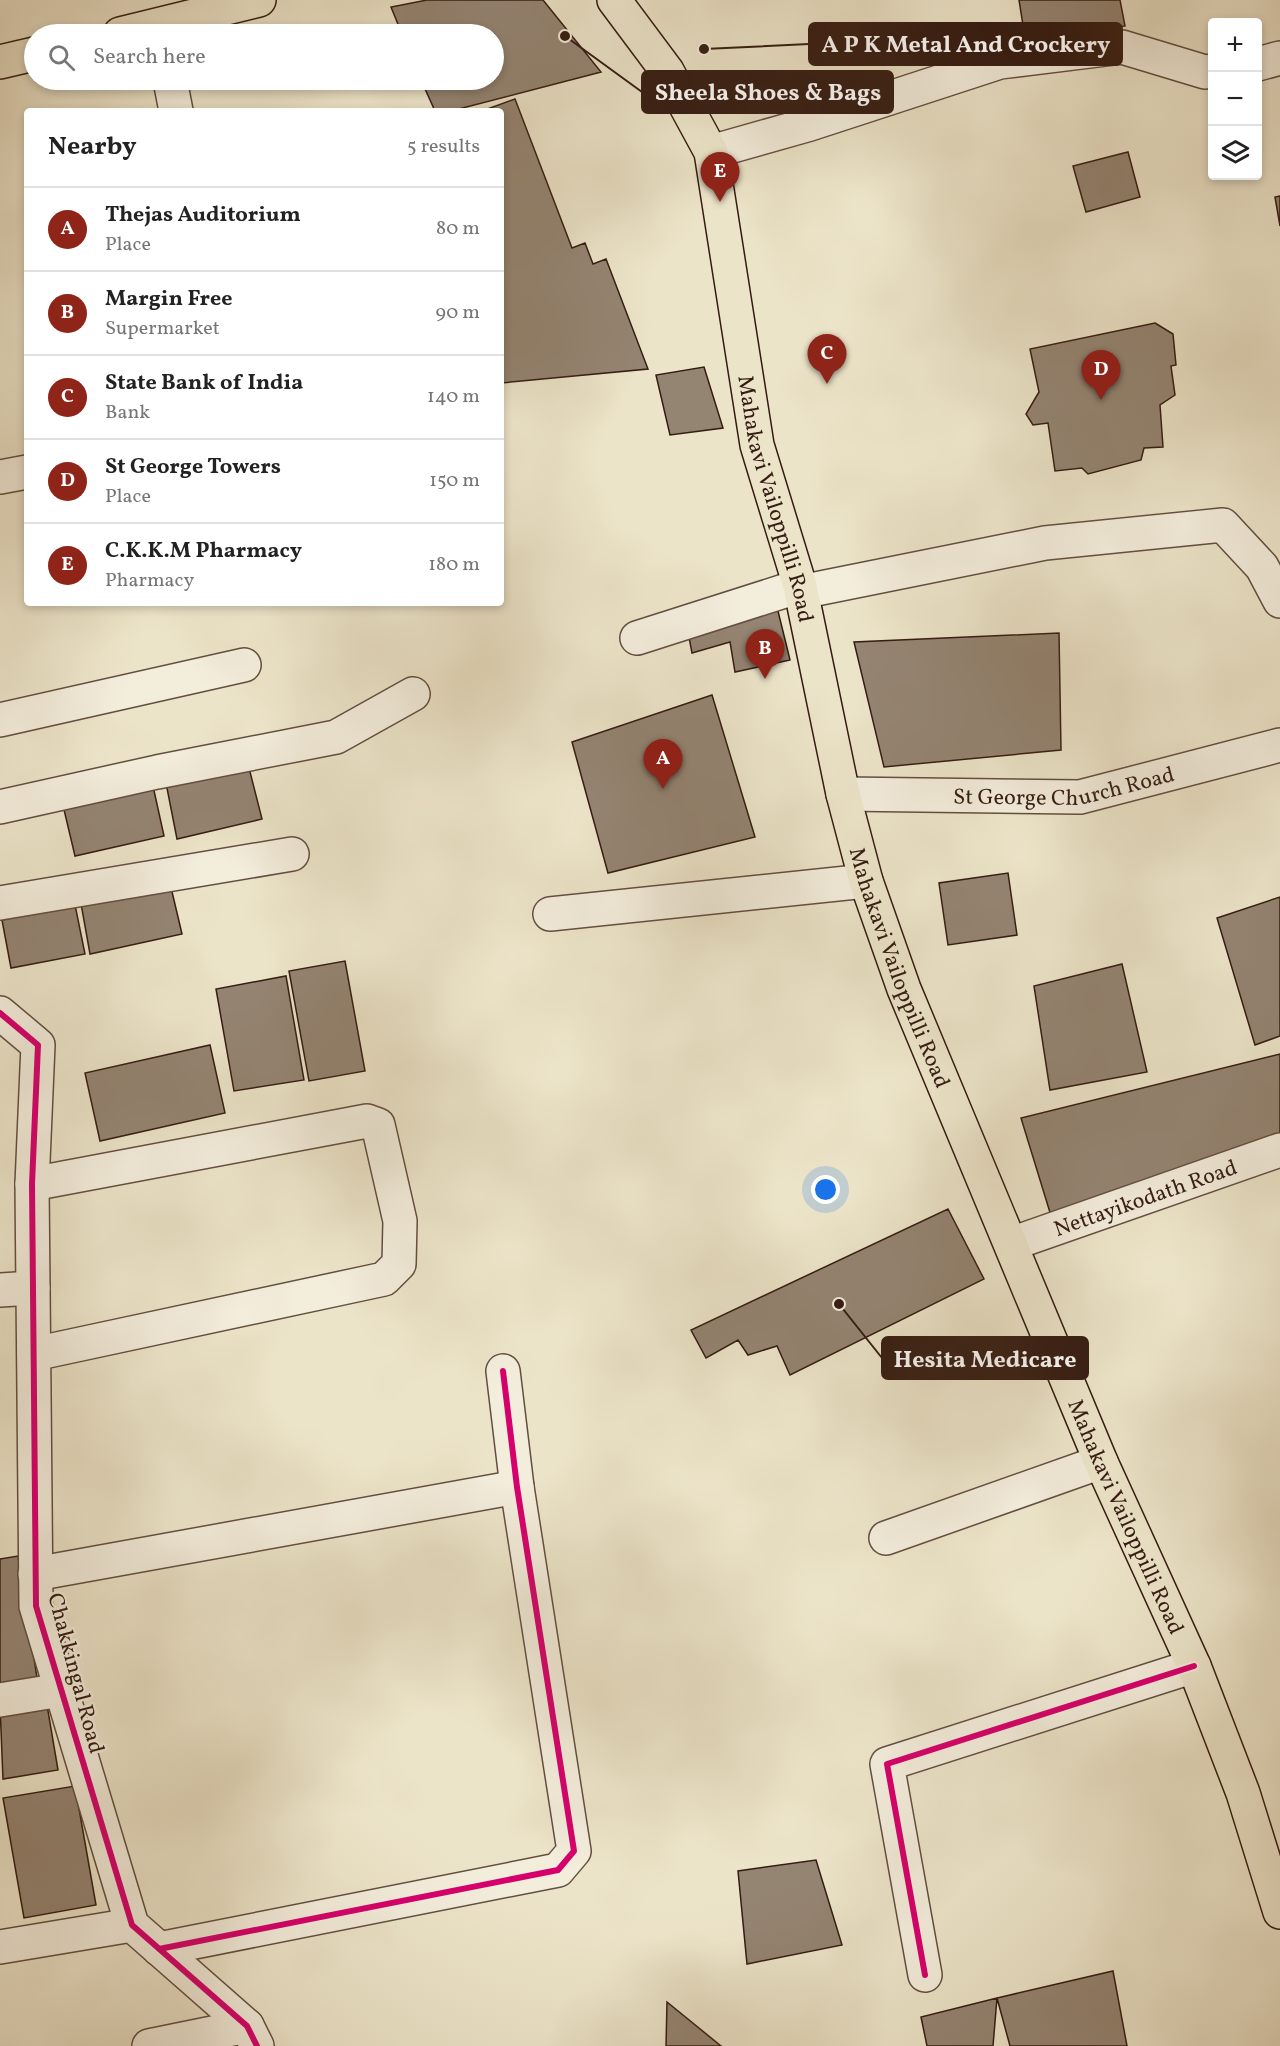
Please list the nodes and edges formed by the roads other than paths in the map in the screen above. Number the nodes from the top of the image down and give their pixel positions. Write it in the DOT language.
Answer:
graph roads {
  1 [pos="259,0"];
  2 [pos="614,0"];
  3 [pos="181,24"];
  4 [pos="24,56"];
  5 [pos="1280,58"];
  6 [pos="0,62"];
  7 [pos="1262,63"];
  8 [pos="1208,72"];
  9 [pos="172,90"];
  10 [pos="175,108"];
  11 [pos="711,152"];
  12 [pos="24,473"];
  13 [pos="0,477"];
  14 [pos="800,589"];
  15 [pos="1280,601"];
  16 [pos="637,638"];
  17 [pos="244,665"];
  18 [pos="413,694"];
  19 [pos="0,720"];
  20 [pos="1280,745"];
  21 [pos="843,794"];
  22 [pos="0,807"];
  23 [pos="292,854"];
  24 [pos="866,881"];
  25 [pos="0,903"];
  26 [pos="550,914"];
  27 [pos="0,1013"];
  28 [pos="1280,1150"];
  29 [pos="32,1184"];
  30 [pos="1011,1244"];
  31 [pos="33,1288"];
  32 [pos="0,1290"];
  33 [pos="34,1354"];
  34 [pos="503,1371"];
  35 [pos="1101,1462"];
  36 [pos="517,1487"];
  37 [pos="886,1538"];
  38 [pos="35,1574"];
  39 [pos="1194,1665"];
  40 [pos="61,1690"];
  41 [pos="0,1700"];
  42 [pos="1280,1912"];
  43 [pos="132,1925"];
  44 [pos="0,1947"];
  45 [pos="159,1949"];
  46 [pos="925,1975"];
  47 [pos="252,2036"];
  48 [pos="149,2046"];
  1 -- 3 [label="main road"];
  2 -- 11 [label="main road, Mahakavi Vailoppilli Road"];
  4 -- 6 [label="main road"];
  5 -- 7 [label="street"];
  8 -- 11 [label="street"];
  9 -- 10 [label="street"];
  11 -- 14 [label="main road, Mahakavi Vailoppilli Road"];
  12 -- 13 [label="street"];
  14 -- 15 [label="street"];
  14 -- 16 [label="street"];
  14 -- 21 [label="main road, Mahakavi Vailoppilli Road"];
  17 -- 19 [label="street"];
  18 -- 22 [label="street"];
  20 -- 21 [label="street, St George Church Road"];
  21 -- 24 [label="main road, Mahakavi Vailoppilli Road"];
  23 -- 25 [label="street"];
  24 -- 26 [label="street"];
  24 -- 30 [label="main road, Mahakavi Vailoppilli Road"];
  27 -- 29 [label="street, Chakkingal Road"];
  28 -- 30 [label="street, Nettayikodath Road"];
  29 -- 31 [label="street, Chakkingal Road"];
  29 -- 33 [label="street"];
  30 -- 35 [label="main road, Mahakavi Vailoppilli Road"];
  31 -- 32 [label="street"];
  31 -- 33 [label="street, Chakkingal Road"];
  33 -- 38 [label="street, Chakkingal Road"];
  34 -- 36 [label="street"];
  35 -- 37 [label="street"];
  35 -- 39 [label="main road, Mahakavi Vailoppilli Road"];
  36 -- 38 [label="street"];
  36 -- 45 [label="street"];
  38 -- 40 [label="street, Chakkingal Road"];
  39 -- 42 [label="main road, Mahakavi Vailoppilli Road"];
  39 -- 46 [label="street"];
  40 -- 41 [label="street"];
  40 -- 43 [label="street, Chakkingal Road"];
  43 -- 44 [label="street"];
  43 -- 45 [label="street"];
  45 -- 47 [label="street"];
  47 -- 48 [label="street"];
}
